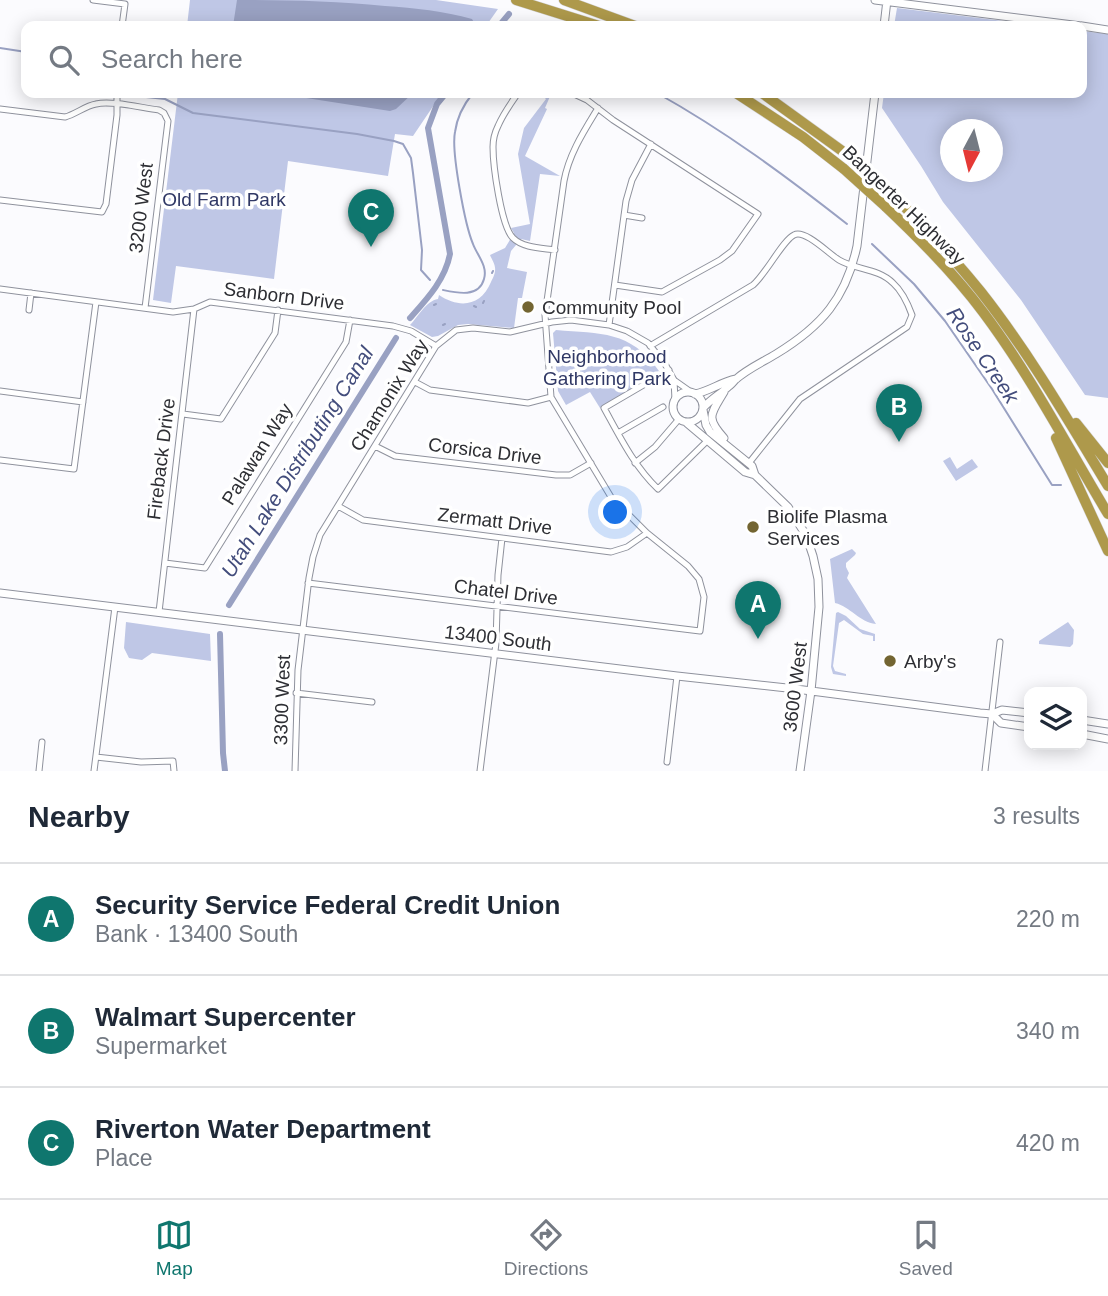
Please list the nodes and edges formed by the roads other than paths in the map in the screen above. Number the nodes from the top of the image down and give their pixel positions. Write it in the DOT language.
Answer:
graph roads {
  1 [pos="93,0"];
  2 [pos="516,0"];
  3 [pos="564,0"];
  4 [pos="876,0"];
  5 [pos="887,1"];
  6 [pos="123,21"];
  7 [pos="583,21"];
  8 [pos="621,21"];
  9 [pos="885,21"];
  10 [pos="1043,21"];
  11 [pos="1087,27"];
  12 [pos="1108,30"];
  13 [pos="117,98"];
  14 [pos="515,98"];
  15 [pos="583,98"];
  16 [pos="744,98"];
  17 [pos="769,98"];
  18 [pos="874,98"];
  19 [pos="117,104"];
  20 [pos="598,108"];
  21 [pos="0,109"];
  22 [pos="651,144"];
  23 [pos="0,200"];
  24 [pos="624,215"];
  25 [pos="642,218"];
  26 [pos="555,250"];
  27 [pos="853,265"];
  28 [pos="615,285"];
  29 [pos="0,289"];
  30 [pos="31,293"];
  31 [pos="96,302"];
  32 [pos="145,308"];
  33 [pos="194,309"];
  34 [pos="29,310"];
  35 [pos="278,310"];
  36 [pos="350,320"];
  37 [pos="545,324"];
  38 [pos="609,325"];
  39 [pos="436,346"];
  40 [pos="650,346"];
  41 [pos="668,370"];
  42 [pos="1026,374"];
  43 [pos="736,378"];
  44 [pos="674,380"];
  45 [pos="415,382"];
  46 [pos="725,389"];
  47 [pos="0,391"];
  48 [pos="693,393"];
  49 [pos="1053,396"];
  50 [pos="551,397"];
  51 [pos="675,400"];
  52 [pos="83,401"];
  53 [pos="663,407"];
  54 [pos="703,409"];
  55 [pos="183,414"];
  56 [pos="683,420"];
  57 [pos="618,433"];
  58 [pos="708,440"];
  59 [pos="375,446"];
  60 [pos="736,451"];
  61 [pos="0,460"];
  62 [pos="591,463"];
  63 [pos="635,463"];
  64 [pos="749,463"];
  65 [pos="1108,463"];
  66 [pos="755,475"];
  67 [pos="1108,486"];
  68 [pos="338,506"];
  69 [pos="1108,514"];
  70 [pos="647,533"];
  71 [pos="502,538"];
  72 [pos="1108,551"];
  73 [pos="165,563"];
  74 [pos="308,583"];
  75 [pos="0,593"];
  76 [pos="115,607"];
  77 [pos="496,607"];
  78 [pos="159,612"];
  79 [pos="303,630"];
  80 [pos="1000,642"];
  81 [pos="495,654"];
  82 [pos="677,676"];
  83 [pos="811,691"];
  84 [pos="296,693"];
  85 [pos="372,702"];
  86 [pos="1024,712"];
  87 [pos="992,714"];
  88 [pos="1087,721"];
  89 [pos="1108,724"];
  90 [pos="1024,726"];
  91 [pos="1087,735"];
  92 [pos="1108,739"];
  93 [pos="43,742"];
  94 [pos="96,757"];
  95 [pos="667,762"];
  96 [pos="39,771"];
  97 [pos="94,771"];
  98 [pos="174,771"];
  99 [pos="295,771"];
  100 [pos="480,771"];
  101 [pos="800,771"];
  102 [pos="985,771"];
  1 -- 6 [label="street"];
  2 -- 7 [label="highway"];
  3 -- 8 [label="highway"];
  4 -- 5 [label="street"];
  5 -- 9 [label="street"];
  5 -- 10 [label="street"];
  11 -- 12 [label="street"];
  13 -- 19 [label="street"];
  14 -- 26 [label="street"];
  15 -- 20 [label="street"];
  16 -- 42 [label="highway, Bangerter Highway, bridge"];
  17 -- 49 [label="highway, Bangerter Highway, bridge"];
  18 -- 27 [label="street"];
  19 -- 21 [label="street"];
  19 -- 23 [label="street"];
  19 -- 32 [label="street, 3200 West"];
  20 -- 22 [label="street"];
  20 -- 26 [label="street"];
  22 -- 24 [label="street"];
  22 -- 28 [label="street"];
  24 -- 25 [label="street"];
  24 -- 28 [label="street"];
  26 -- 37 [label="street"];
  27 -- 40 [label="street"];
  27 -- 43 [label="street"];
  27 -- 64 [label="street"];
  28 -- 38 [label="street"];
  29 -- 30 [label="street, Sanborn Drive"];
  30 -- 31 [label="street, Sanborn Drive"];
  30 -- 34 [label="street"];
  31 -- 32 [label="street, Sanborn Drive"];
  31 -- 52 [label="street"];
  32 -- 33 [label="street, Sanborn Drive"];
  33 -- 35 [label="street, Sanborn Drive"];
  33 -- 55 [label="street, Fireback Drive"];
  35 -- 36 [label="street, Sanborn Drive"];
  35 -- 55 [label="street"];
  36 -- 39 [label="street, Sanborn Drive"];
  36 -- 73 [label="street, Palawan Way"];
  37 -- 38 [label="street, Chamonix Way"];
  37 -- 39 [label="street, Chamonix Way"];
  37 -- 50 [label="street"];
  38 -- 40 [label="street, Chamonix Way"];
  39 -- 45 [label="street, Chamonix Way"];
  40 -- 41 [label="street, Chamonix Way"];
  41 -- 44 [label="street, Chamonix Way"];
  41 -- 57 [label="street"];
  42 -- 69 [label="highway, Bangerter Highway"];
  42 -- 72 [label="highway"];
  43 -- 46 [label="street"];
  43 -- 48 [label="street"];
  44 -- 48 [label="street, Chamonix Way"];
  44 -- 51 [label="street, Chamonix Way"];
  45 -- 50 [label="street"];
  45 -- 59 [label="street, Chamonix Way"];
  46 -- 54 [label="street"];
  46 -- 60 [label="street"];
  47 -- 52 [label="street"];
  48 -- 51 [label="street"];
  48 -- 54 [label="street"];
  49 -- 65 [label="highway"];
  49 -- 67 [label="highway, Bangerter Highway"];
  50 -- 62 [label="street"];
  51 -- 56 [label="street"];
  52 -- 61 [label="street"];
  53 -- 57 [label="street"];
  54 -- 56 [label="street"];
  54 -- 60 [label="street"];
  55 -- 73 [label="street, Fireback Drive"];
  56 -- 58 [label="street"];
  56 -- 63 [label="street"];
  57 -- 63 [label="street"];
  58 -- 63 [label="street"];
  58 -- 66 [label="street"];
  59 -- 62 [label="street, Corsica Drive"];
  59 -- 68 [label="street, Chamonix Way"];
  60 -- 64 [label="street"];
  62 -- 70 [label="street"];
  64 -- 66 [label="street"];
  66 -- 83 [label="street, 3600 West"];
  68 -- 71 [label="street, Zermatt Drive"];
  68 -- 74 [label="street, Chamonix Way"];
  70 -- 71 [label="street, Zermatt Drive"];
  70 -- 77 [label="street, Chatel Drive"];
  71 -- 77 [label="street"];
  73 -- 78 [label="street, Fireback Drive"];
  74 -- 77 [label="street, Chatel Drive"];
  74 -- 79 [label="street, Chamonix Way"];
  75 -- 76 [label="street, 13400 South"];
  76 -- 78 [label="street, 13400 South"];
  76 -- 94 [label="street"];
  77 -- 81 [label="street"];
  78 -- 79 [label="street, 13400 South"];
  79 -- 81 [label="street, 13400 South"];
  79 -- 84 [label="street, 3300 West"];
  80 -- 87 [label="street"];
  81 -- 82 [label="street, 13400 South"];
  81 -- 100 [label="street"];
  82 -- 83 [label="street, 13400 South"];
  82 -- 95 [label="street"];
  83 -- 87 [label="street, 13400 South"];
  83 -- 101 [label="street, 3600 West"];
  84 -- 85 [label="street"];
  84 -- 99 [label="street, 3300 West"];
  86 -- 87 [label="street, 13400 South"];
  87 -- 90 [label="street, 13400 South"];
  87 -- 102 [label="street"];
  88 -- 89 [label="street"];
  91 -- 92 [label="street"];
  93 -- 96 [label="street"];
  94 -- 97 [label="street"];
  94 -- 98 [label="street"];
}
